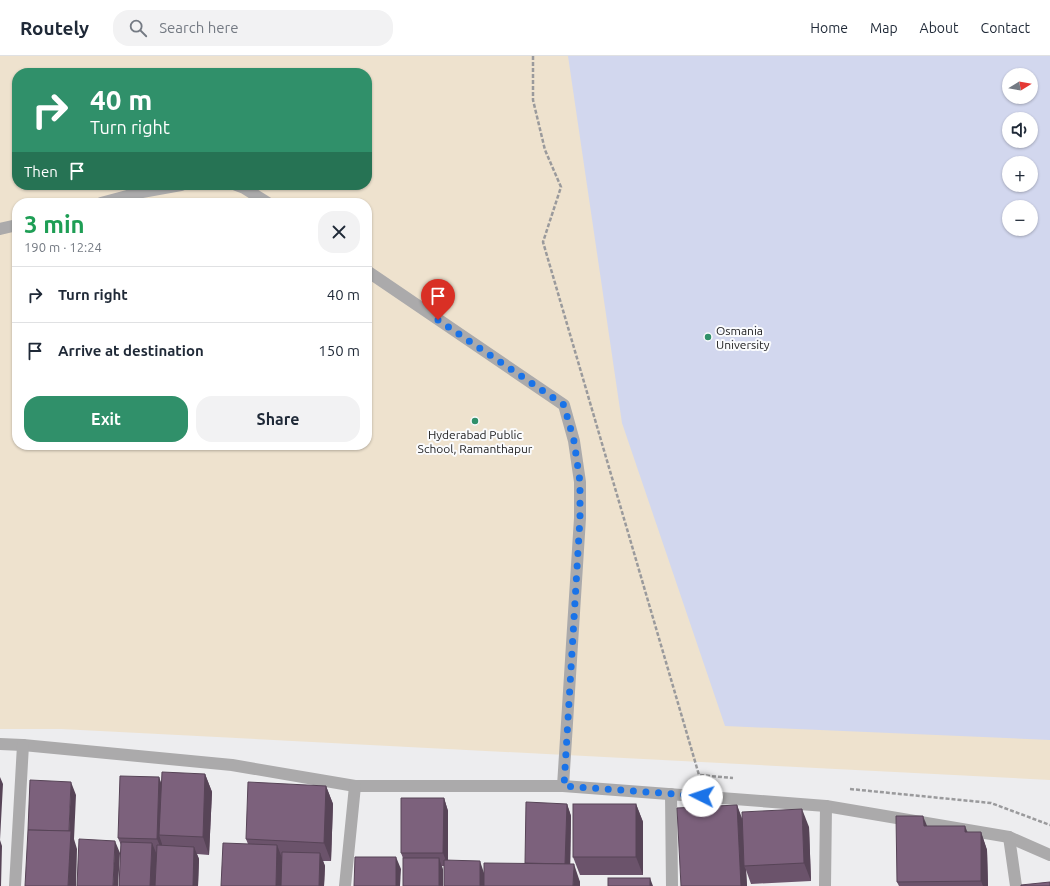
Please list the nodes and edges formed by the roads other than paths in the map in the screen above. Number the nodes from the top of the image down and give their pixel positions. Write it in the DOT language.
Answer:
graph roads {
  1 [pos="153,190"];
  2 [pos="247,190"];
  3 [pos="120,198"];
  4 [pos="260,198"];
  5 [pos="12,226"];
  6 [pos="0,229"];
  7 [pos="372,274"];
  8 [pos="0,744"];
  9 [pos="23,745"];
  10 [pos="355,786"];
  11 [pos="564,786"];
  12 [pos="671,794"];
  13 [pos="826,806"];
  14 [pos="1009,836"];
  15 [pos="1050,855"];
  16 [pos="15,886"];
  17 [pos="345,886"];
  18 [pos="672,886"];
  19 [pos="825,886"];
  20 [pos="1016,886"];
  1 -- 3 [label="street"];
  2 -- 4 [label="street"];
  5 -- 6 [label="street"];
  7 -- 11 [label="street"];
  8 -- 9 [label="street"];
  9 -- 10 [label="street"];
  9 -- 16 [label="street"];
  10 -- 11 [label="street"];
  10 -- 17 [label="street"];
  11 -- 12 [label="street"];
  12 -- 13 [label="street"];
  12 -- 18 [label="street"];
  13 -- 14 [label="street"];
  13 -- 19 [label="street"];
  14 -- 15 [label="street"];
  14 -- 20 [label="street"];
}
